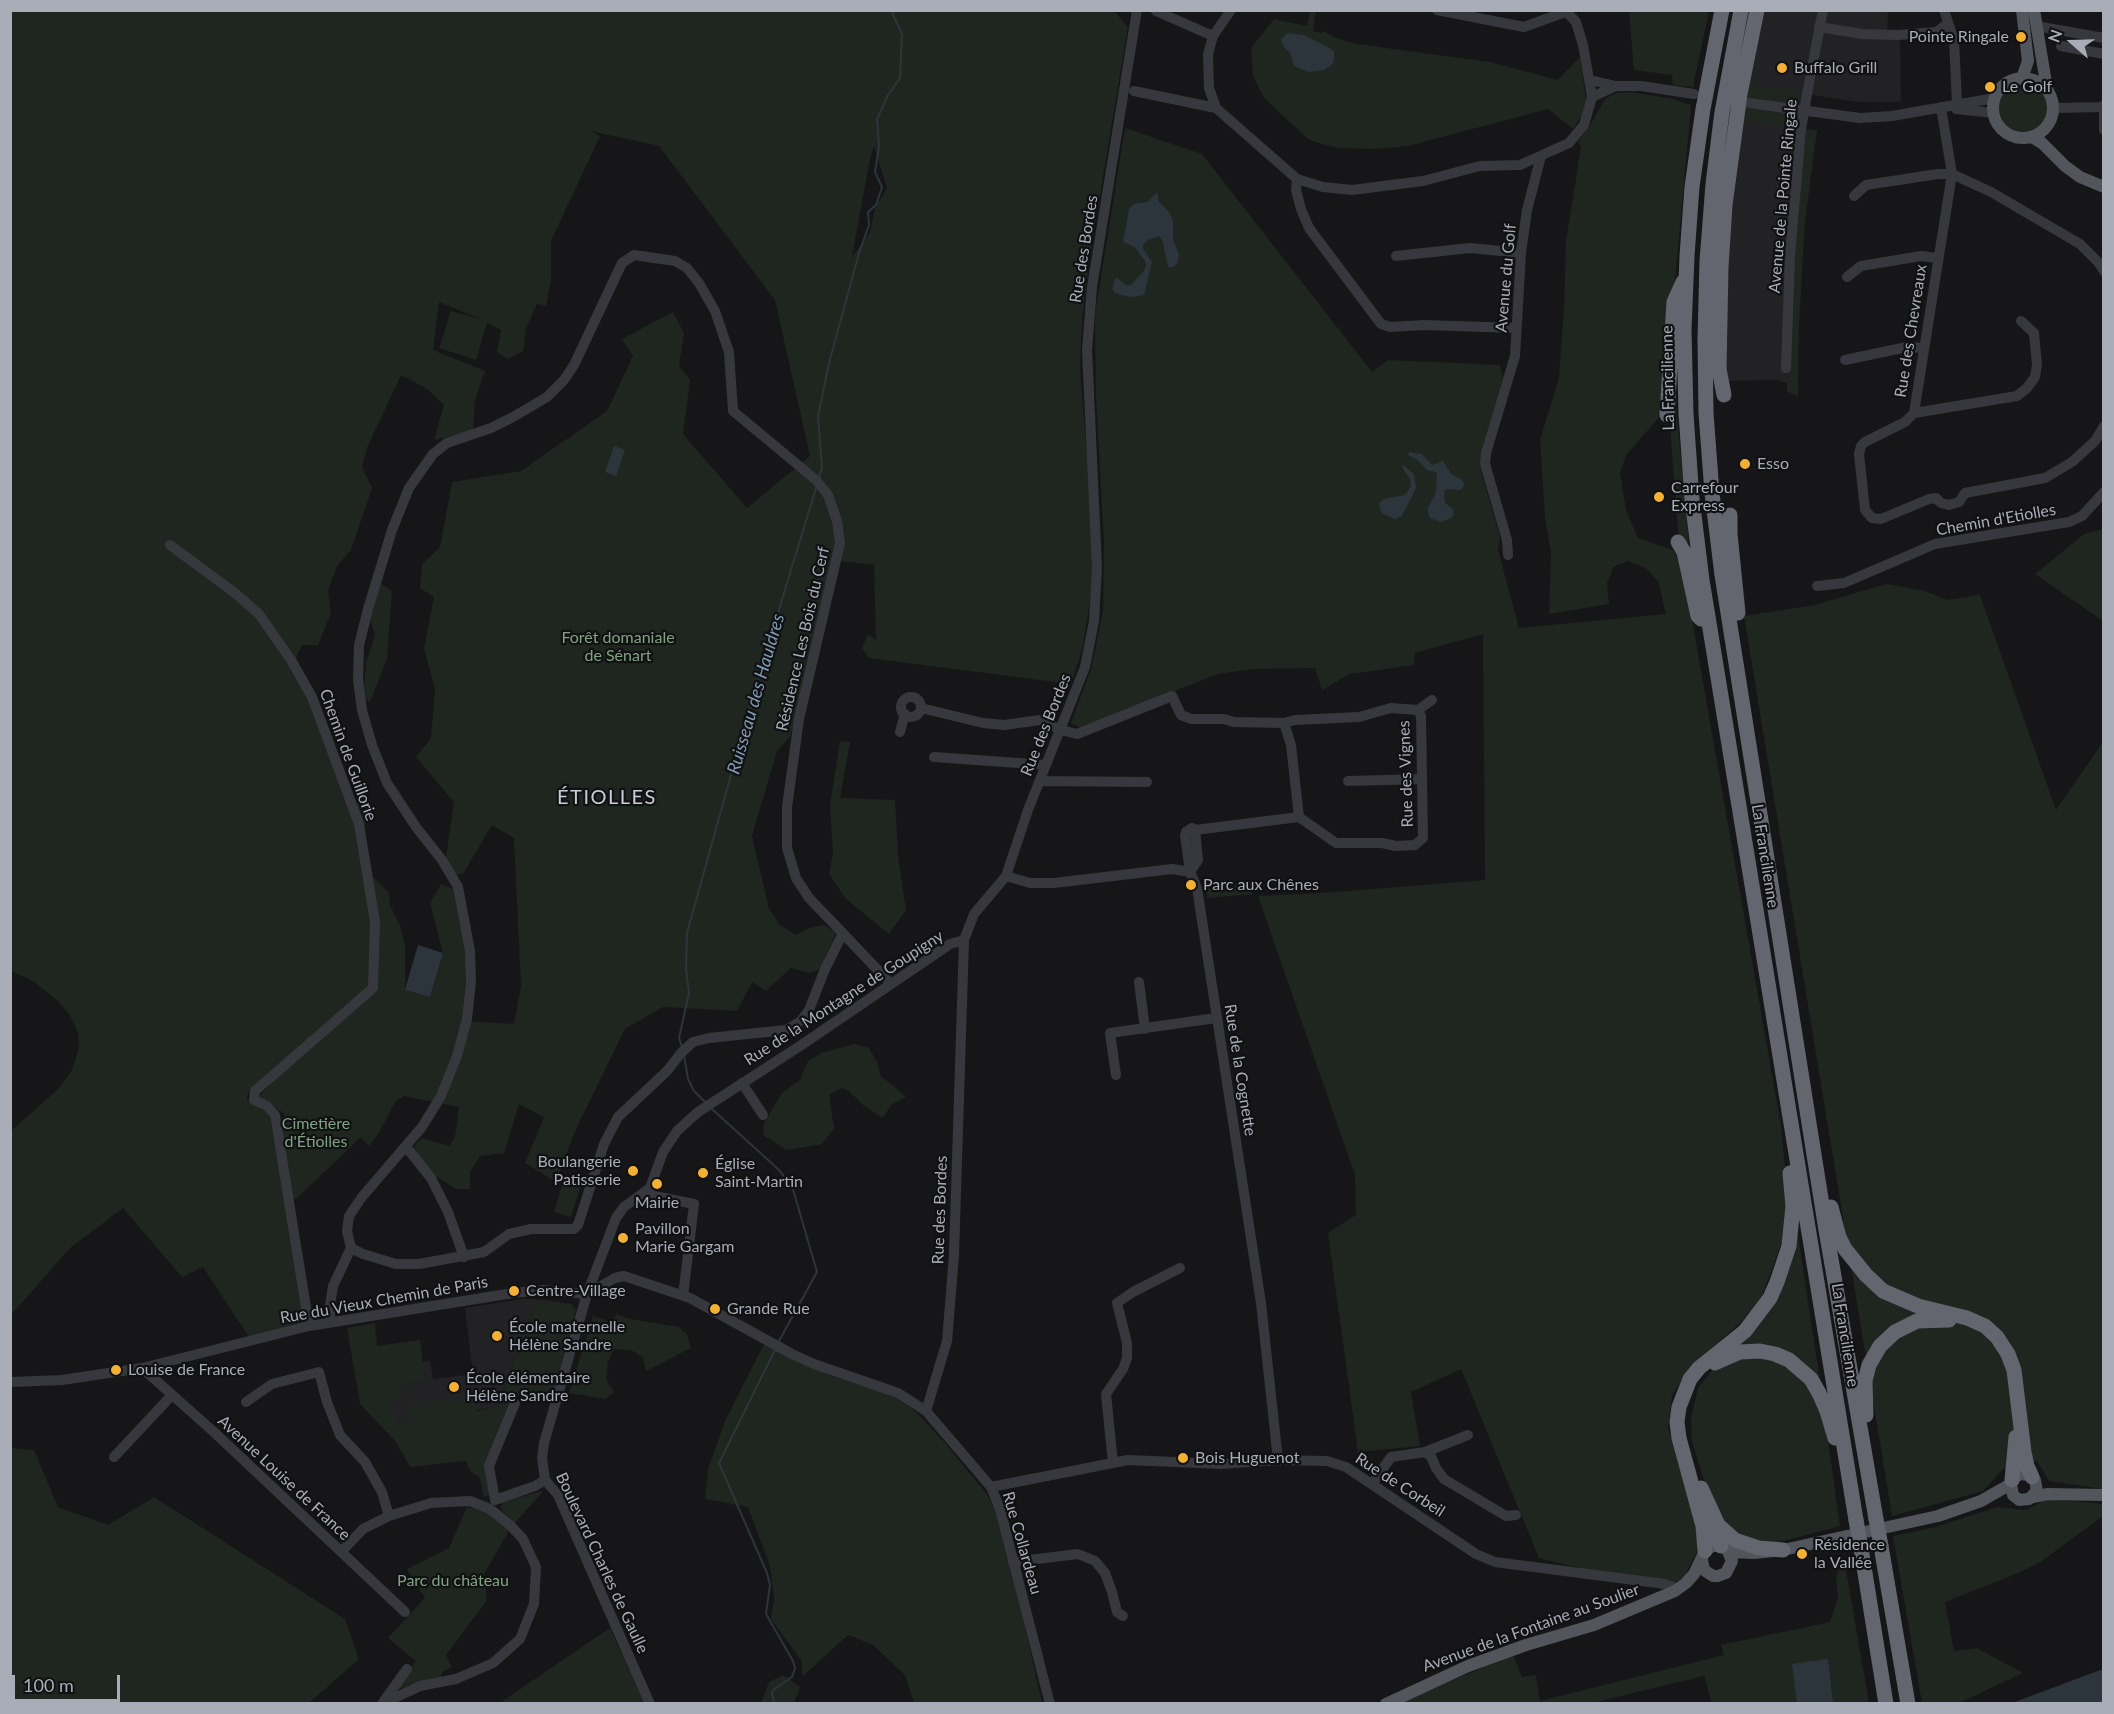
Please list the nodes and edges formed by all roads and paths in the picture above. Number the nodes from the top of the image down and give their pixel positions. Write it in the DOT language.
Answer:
graph roads {
  1 [pos="1137,10"];
  2 [pos="1156,10"];
  3 [pos="1231,10"];
  4 [pos="1437,10"];
  5 [pos="1722,10"];
  6 [pos="1741,10"];
  7 [pos="1756,10"];
  8 [pos="1823,10"];
  9 [pos="1944,10"];
  10 [pos="2022,10"];
  11 [pos="2034,10"];
  12 [pos="1565,11"];
  13 [pos="1947,24"];
  14 [pos="2036,26"];
  15 [pos="1819,27"];
  16 [pos="1213,36"];
  17 [pos="2103,38"];
  18 [pos="2061,46"];
  19 [pos="2103,54"];
  20 [pos="2022,78"];
  21 [pos="1590,80"];
  22 [pos="1616,86"];
  23 [pos="2047,89"];
  24 [pos="1134,91"];
  25 [pos="1694,94"];
  26 [pos="1592,97"];
  27 [pos="1995,98"];
  28 [pos="1957,103"];
  29 [pos="1749,104"];
  30 [pos="2103,106"];
  31 [pos="1941,107"];
  32 [pos="1216,108"];
  33 [pos="2053,108"];
  34 [pos="1994,112"];
  35 [pos="2045,128"];
  36 [pos="2103,129"];
  37 [pos="2032,137"];
  38 [pos="1541,156"];
  39 [pos="1520,165"];
  40 [pos="1952,174"];
  41 [pos="1297,179"];
  42 [pos="2103,182"];
  43 [pos="1533,184"];
  44 [pos="2103,187"];
  45 [pos="1854,196"];
  46 [pos="1521,253"];
  47 [pos="1396,256"];
  48 [pos="1938,258"];
  49 [pos="2103,271"];
  50 [pos="1686,274"];
  51 [pos="1847,277"];
  52 [pos="2021,321"];
  53 [pos="1516,328"];
  54 [pos="1923,348"];
  55 [pos="1845,360"];
  56 [pos="1786,368"];
  57 [pos="1724,395"];
  58 [pos="1914,414"];
  59 [pos="1667,415"];
  60 [pos="2103,426"];
  61 [pos="2103,492"];
  62 [pos="1730,515"];
  63 [pos="1678,542"];
  64 [pos="170,545"];
  65 [pos="1508,555"];
  66 [pos="1817,586"];
  67 [pos="1710,631"];
  68 [pos="1732,636"];
  69 [pos="1432,700"];
  70 [pos="921,708"];
  71 [pos="1418,710"];
  72 [pos="905,714"];
  73 [pos="1284,723"];
  74 [pos="1061,730"];
  75 [pos="900,732"];
  76 [pos="934,757"];
  77 [pos="1046,765"];
  78 [pos="1422,779"];
  79 [pos="1040,781"];
  80 [pos="1147,782"];
  81 [pos="1348,782"];
  82 [pos="1299,817"];
  83 [pos="1190,872"];
  84 [pos="1006,876"];
  85 [pos="843,933"];
  86 [pos="964,940"];
  87 [pos="1139,982"];
  88 [pos="891,984"];
  89 [pos="1216,1018"];
  90 [pos="1145,1029"];
  91 [pos="1116,1075"];
  92 [pos="742,1083"];
  93 [pos="763,1115"];
  94 [pos="1791,1126"];
  95 [pos="406,1147"];
  96 [pos="1816,1162"];
  97 [pos="646,1191"];
  98 [pos="351,1248"];
  99 [pos="464,1257"];
  100 [pos="1180,1268"];
  101 [pos="587,1294"];
  102 [pos="682,1296"];
  103 [pos="330,1322"];
  104 [pos="309,1326"];
  105 [pos="142,1368"];
  106 [pos="10,1382"];
  107 [pos="172,1395"];
  108 [pos="246,1402"];
  109 [pos="515,1403"];
  110 [pos="926,1411"];
  111 [pos="1467,1435"];
  112 [pos="1864,1448"];
  113 [pos="1425,1452"];
  114 [pos="1845,1452"];
  115 [pos="114,1457"];
  116 [pos="1278,1460"];
  117 [pos="1113,1463"];
  118 [pos="2034,1478"];
  119 [pos="545,1480"];
  120 [pos="2012,1482"];
  121 [pos="1372,1484"];
  122 [pos="991,1487"];
  123 [pos="1701,1488"];
  124 [pos="2065,1494"];
  125 [pos="2103,1495"];
  126 [pos="2033,1497"];
  127 [pos="2019,1500"];
  128 [pos="493,1504"];
  129 [pos="1516,1515"];
  130 [pos="389,1516"];
  131 [pos="1725,1549"];
  132 [pos="1783,1550"];
  133 [pos="341,1552"];
  134 [pos="1703,1556"];
  135 [pos="1013,1562"];
  136 [pos="1731,1566"];
  137 [pos="1718,1576"];
  138 [pos="1686,1583"];
  139 [pos="1675,1591"];
  140 [pos="405,1612"];
  141 [pos="1123,1616"];
  142 [pos="407,1670"];
  143 [pos="382,1703"];
  144 [pos="1908,1703"];
  145 [pos="650,1704"];
  146 [pos="1050,1704"];
  147 [pos="1386,1704"];
  148 [pos="1886,1704"];
  1 -- 74 [label="street, Rue des Bordes"];
  2 -- 16 [label="street"];
  3 -- 16 [label="street"];
  4 -- 12 [label="street"];
  5 -- 50 [label="highway, La Francilienne"];
  6 -- 68 [label="highway, La Francilienne"];
  7 -- 57 [label="highway"];
  8 -- 15 [label="street, Avenue de la Pointe Ringale"];
  9 -- 13 [label="street"];
  10 -- 20 [label="main road"];
  11 -- 14 [label="main road"];
  12 -- 21 [label="street"];
  13 -- 15 [label="street"];
  13 -- 28 [label="street"];
  14 -- 17 [label="street"];
  14 -- 23 [label="main road"];
  15 -- 56 [label="street, Avenue de la Pointe Ringale, bridge"];
  16 -- 32 [label="street"];
  18 -- 19 [label="street"];
  20 -- 23 [label="main road"];
  20 -- 27 [label="main road"];
  21 -- 22 [label="street"];
  21 -- 26 [label="street"];
  22 -- 25 [label="street"];
  22 -- 26 [label="street"];
  23 -- 33 [label="main road"];
  24 -- 32 [label="street"];
  26 -- 38 [label="street"];
  27 -- 28 [label="street"];
  27 -- 34 [label="main road"];
  28 -- 31 [label="street"];
  29 -- 31 [label="street"];
  30 -- 33 [label="street"];
  30 -- 36 [label="street"];
  31 -- 34 [label="street"];
  31 -- 40 [label="street, Rue des Chevreaux"];
  32 -- 41 [label="street"];
  33 -- 35 [label="main road"];
  34 -- 37 [label="main road"];
  35 -- 37 [label="main road"];
  35 -- 42 [label="main road"];
  37 -- 44 [label="main road"];
  38 -- 39 [label="street"];
  38 -- 43 [label="street, Avenue du Golf"];
  39 -- 41 [label="street"];
  39 -- 43 [label="street"];
  40 -- 45 [label="street"];
  40 -- 48 [label="street, Rue des Chevreaux"];
  40 -- 49 [label="street"];
  41 -- 53 [label="street"];
  43 -- 46 [label="street, Avenue du Golf"];
  46 -- 47 [label="street"];
  46 -- 53 [label="street, Avenue du Golf"];
  48 -- 51 [label="street"];
  48 -- 54 [label="street, Rue des Chevreaux"];
  50 -- 59 [label="highway"];
  50 -- 67 [label="highway, La Francilienne"];
  52 -- 58 [label="street"];
  53 -- 65 [label="street, Avenue du Golf"];
  54 -- 55 [label="street"];
  54 -- 58 [label="street, Rue des Chevreaux"];
  58 -- 60 [label="street, Rue des Chevreaux"];
  61 -- 66 [label="street, Chemin d'Etiolles"];
  62 -- 68 [label="highway"];
  63 -- 67 [label="highway"];
  64 -- 104 [label="street, Chemin de Guillorie"];
  67 -- 94 [label="highway, La Francilienne"];
  68 -- 96 [label="highway, La Francilienne"];
  69 -- 71 [label="street"];
  70 -- 72 [label="street"];
  70 -- 72 [label="street"];
  70 -- 74 [label="street"];
  71 -- 73 [label="street"];
  71 -- 78 [label="street, Rue des Vignes"];
  72 -- 75 [label="street"];
  73 -- 74 [label="street"];
  73 -- 82 [label="street"];
  74 -- 77 [label="street, Rue des Bordes"];
  76 -- 77 [label="street"];
  77 -- 79 [label="street, Rue des Bordes"];
  78 -- 81 [label="street"];
  78 -- 82 [label="street, Rue des Vignes"];
  79 -- 80 [label="street"];
  79 -- 84 [label="street, Rue des Bordes"];
  82 -- 83 [label="street"];
  83 -- 84 [label="street"];
  83 -- 89 [label="street, Rue de la Cognette"];
  84 -- 86 [label="street, Rue des Bordes"];
  85 -- 88 [label="street, Résidence Les Bois du Cerf"];
  85 -- 95 [label="street, Résidence Les Bois du Cerf"];
  85 -- 99 [label="street"];
  86 -- 88 [label="street, Rue de la Montagne de Goupigny"];
  86 -- 110 [label="street, Rue des Bordes"];
  87 -- 90 [label="street"];
  88 -- 92 [label="street, Rue de la Montagne de Goupigny"];
  89 -- 90 [label="street"];
  89 -- 116 [label="street, Rue de la Cognette"];
  90 -- 91 [label="street"];
  92 -- 93 [label="street, Rue de la Montagne de Goupigny"];
  92 -- 97 [label="street, Rue de la Montagne de Goupigny"];
  94 -- 114 [label="highway, La Francilienne"];
  94 -- 134 [label="highway"];
  95 -- 98 [label="street, Résidence Les Bois du Cerf"];
  95 -- 99 [label="street"];
  96 -- 112 [label="highway, La Francilienne"];
  96 -- 118 [label="highway"];
  97 -- 101 [label="street, Boulevard Charles de Gaulle"];
  97 -- 102 [label="street"];
  98 -- 99 [label="street"];
  98 -- 103 [label="street, Résidence Les Bois du Cerf"];
  100 -- 117 [label="street"];
  101 -- 102 [label="street"];
  101 -- 103 [label="street, Rue du Vieux Chemin de Paris"];
  101 -- 119 [label="street, Boulevard Charles de Gaulle"];
  102 -- 110 [label="street"];
  103 -- 104 [label="street, Rue du Vieux Chemin de Paris"];
  104 -- 105 [label="street, Rue du Vieux Chemin de Paris"];
  105 -- 106 [label="street, Rue du Vieux Chemin de Paris"];
  105 -- 107 [label="street, Avenue Louise de France"];
  107 -- 115 [label="street"];
  107 -- 133 [label="street, Avenue Louise de France"];
  108 -- 130 [label="street"];
  109 -- 128 [label="street"];
  110 -- 122 [label="street, Rue Collardeau"];
  111 -- 113 [label="street"];
  112 -- 120 [label="highway"];
  112 -- 144 [label="highway, La Francilienne, bridge"];
  113 -- 121 [label="street"];
  113 -- 129 [label="street"];
  114 -- 123 [label="highway"];
  114 -- 148 [label="highway, La Francilienne, bridge"];
  116 -- 117 [label="street, Rue de Corbeil"];
  116 -- 121 [label="street, Rue de Corbeil"];
  117 -- 122 [label="street, Rue de Corbeil"];
  118 -- 120 [label="main road"];
  118 -- 124 [label="main road"];
  118 -- 126 [label="main road"];
  119 -- 128 [label="street"];
  119 -- 145 [label="street, Boulevard Charles de Gaulle"];
  120 -- 127 [label="main road"];
  120 -- 132 [label="main road"];
  121 -- 139 [label="street, Rue de Corbeil"];
  122 -- 135 [label="street, Rue Collardeau"];
  123 -- 131 [label="highway"];
  123 -- 132 [label="highway"];
  124 -- 125 [label="main road"];
  124 -- 126 [label="main road"];
  126 -- 127 [label="main road"];
  127 -- 136 [label="main road"];
  128 -- 130 [label="street"];
  128 -- 143 [label="street"];
  130 -- 133 [label="street"];
  131 -- 132 [label="main road"];
  131 -- 134 [label="main road"];
  131 -- 136 [label="main road"];
  133 -- 140 [label="street, Avenue Louise de France"];
  134 -- 137 [label="main road"];
  134 -- 138 [label="main road, Avenue de la Fontaine au Soulier"];
  135 -- 141 [label="street"];
  135 -- 146 [label="street, Rue Collardeau"];
  136 -- 137 [label="main road"];
  137 -- 138 [label="main road, Avenue de la Fontaine au Soulier"];
  138 -- 139 [label="main road, Avenue de la Fontaine au Soulier"];
  139 -- 147 [label="main road, Avenue de la Fontaine au Soulier"];
  142 -- 143 [label="street"];
}
